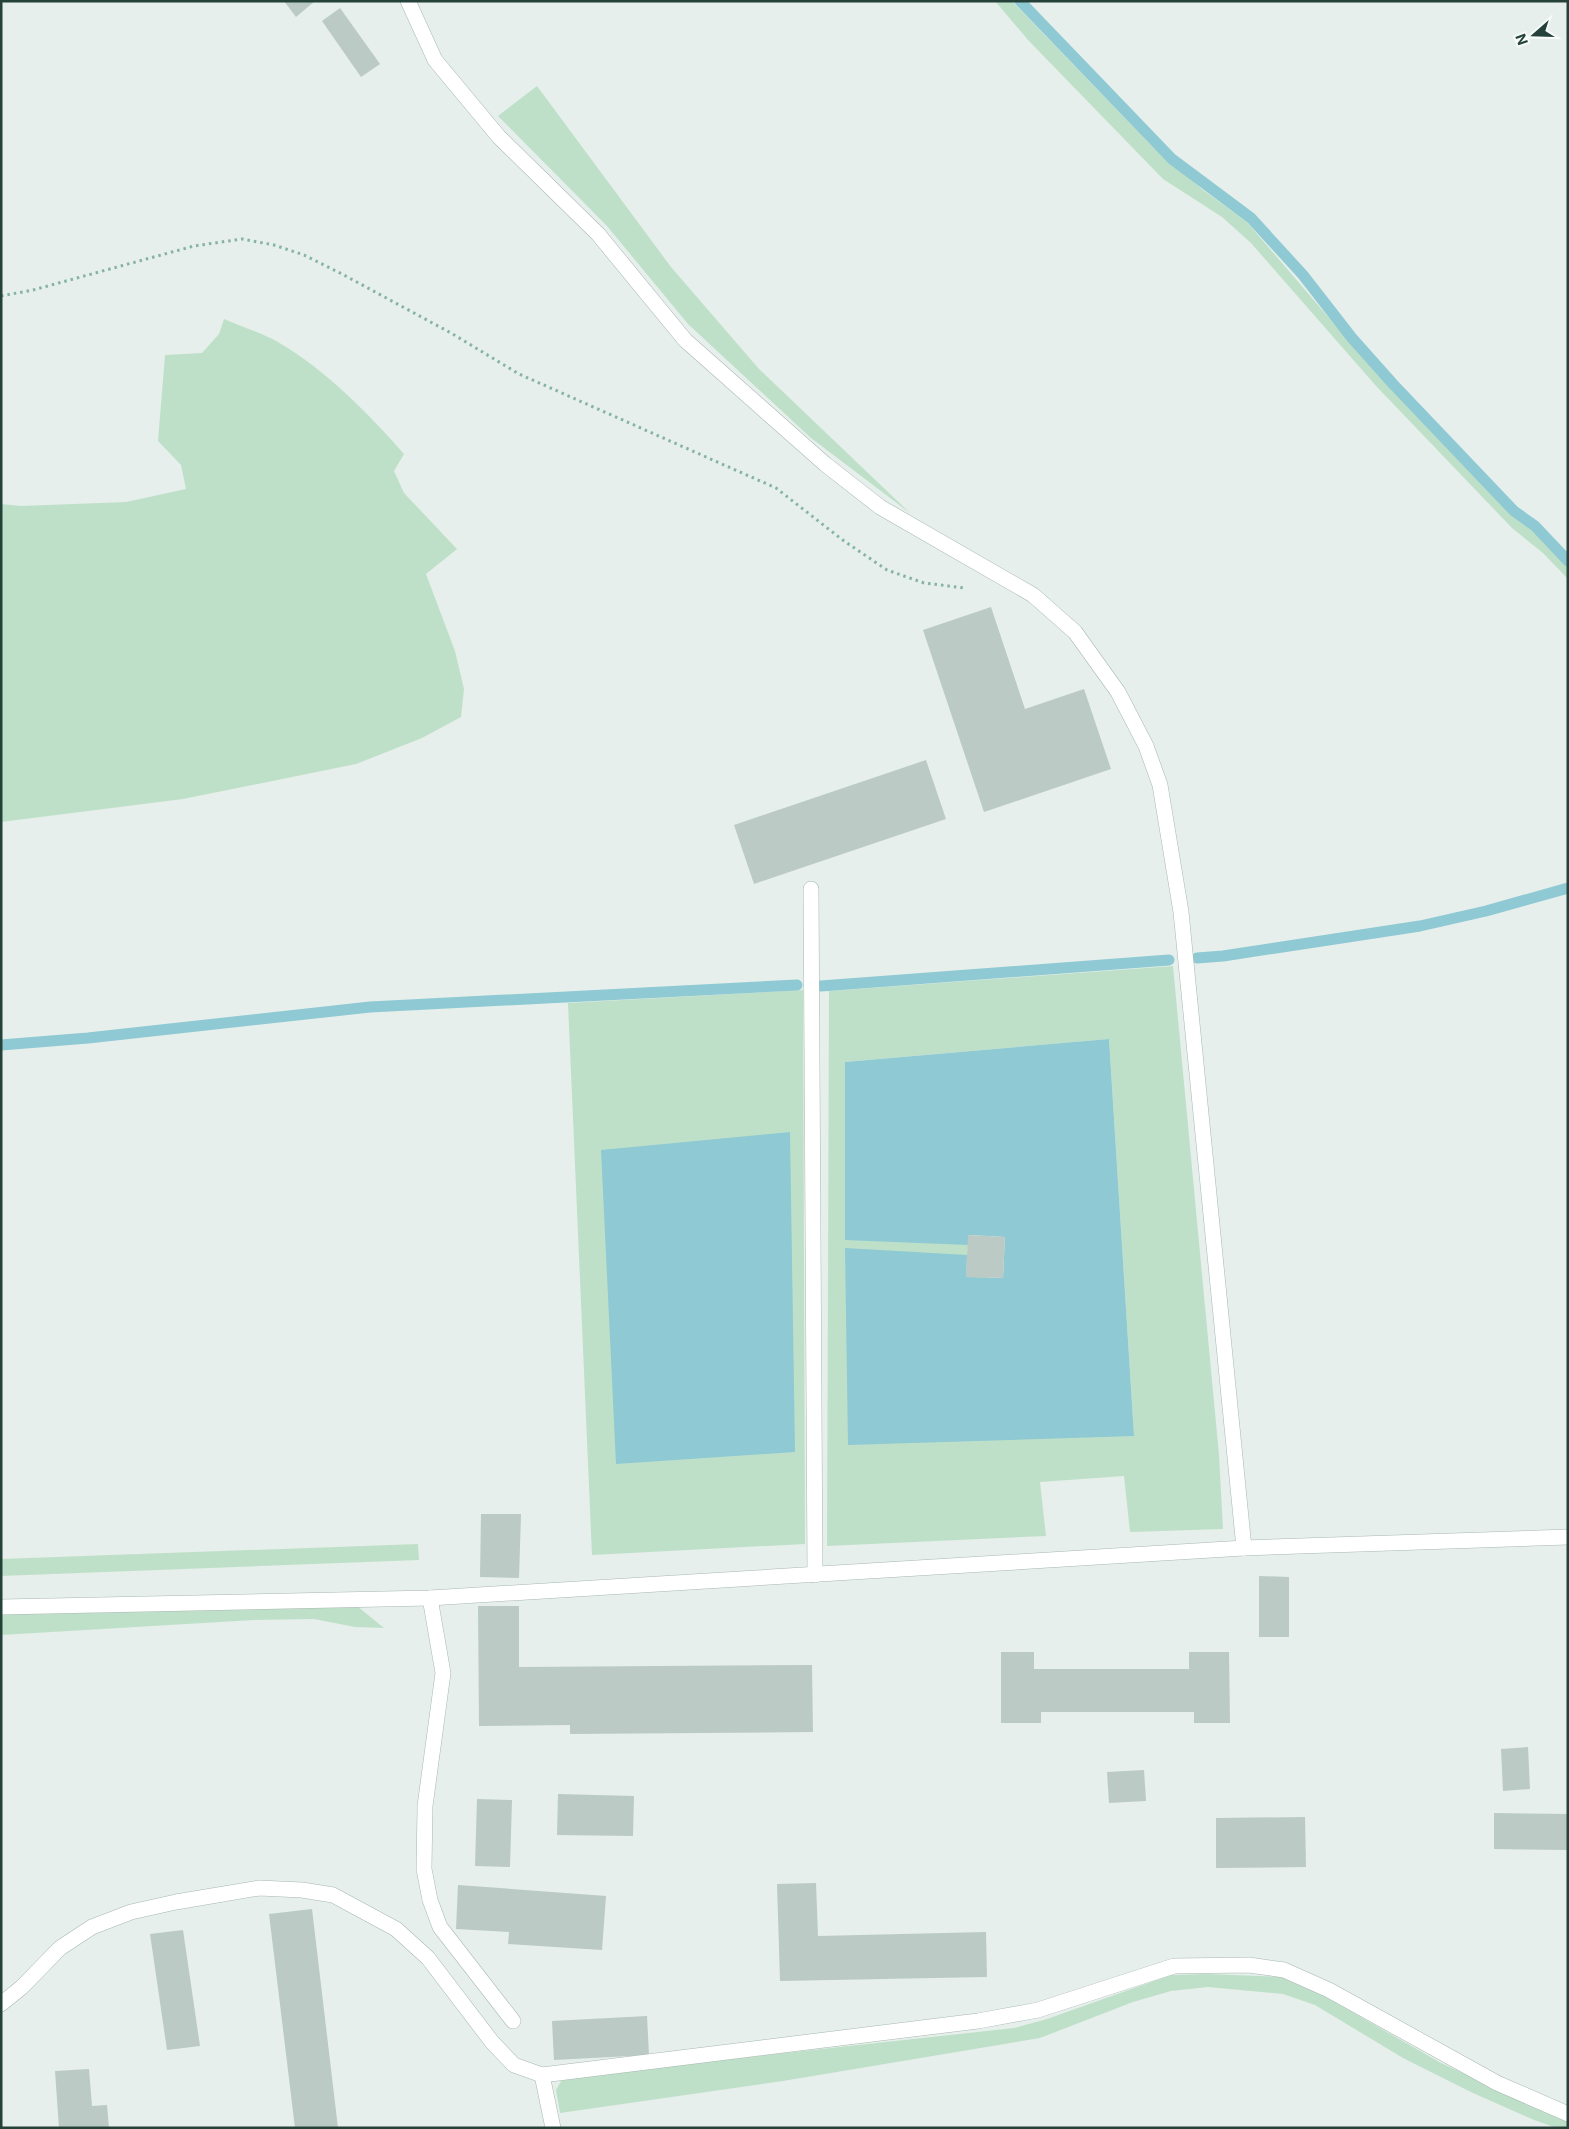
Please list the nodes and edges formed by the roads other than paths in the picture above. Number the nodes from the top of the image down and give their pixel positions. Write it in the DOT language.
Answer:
graph roads {
  1 [pos="408,1"];
  2 [pos="811,889"];
  3 [pos="1568,1538"];
  4 [pos="1244,1548"];
  5 [pos="815,1575"];
  6 [pos="430,1598"];
  7 [pos="1,1607"];
  8 [pos="1,2004"];
  9 [pos="513,2021"];
  10 [pos="542,2075"];
  11 [pos="1568,2114"];
  12 [pos="553,2128"];
  1 -- 4 [label="street"];
  2 -- 5 [label="street"];
  3 -- 4 [label="street"];
  4 -- 5 [label="street"];
  5 -- 6 [label="street"];
  6 -- 7 [label="street"];
  6 -- 9 [label="street"];
  8 -- 10 [label="street"];
  10 -- 11 [label="street"];
  10 -- 12 [label="street"];
}
